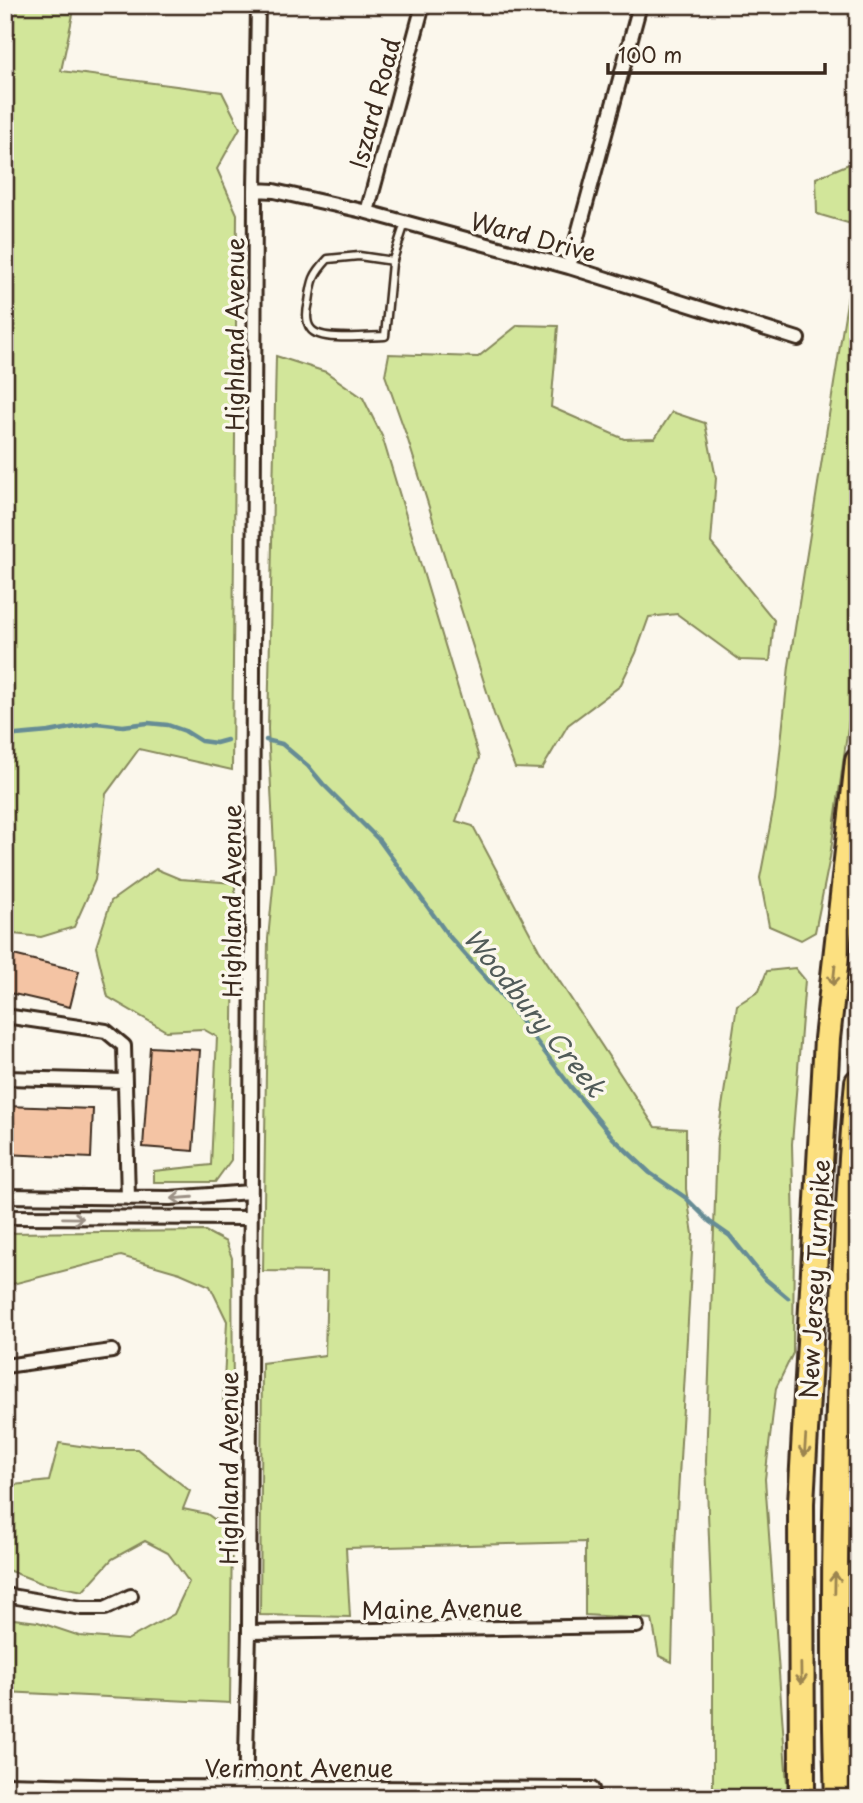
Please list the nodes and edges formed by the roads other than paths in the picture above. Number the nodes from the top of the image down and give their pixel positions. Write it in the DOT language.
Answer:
graph roads {
  1 [pos="258,5"];
  2 [pos="423,5"];
  3 [pos="640,5"];
  4 [pos="255,190"];
  5 [pos="367,212"];
  6 [pos="405,223"];
  7 [pos="393,261"];
  8 [pos="569,267"];
  9 [pos="798,340"];
  10 [pos="858,761"];
  11 [pos="5,1016"];
  12 [pos="5,1079"];
  13 [pos="124,1080"];
  14 [pos="858,1082"];
  15 [pos="250,1192"];
  16 [pos="5,1196"];
  17 [pos="128,1198"];
  18 [pos="5,1217"];
  19 [pos="250,1218"];
  20 [pos="112,1352"];
  21 [pos="5,1366"];
  22 [pos="5,1595"];
  23 [pos="131,1595"];
  24 [pos="637,1626"];
  25 [pos="249,1632"];
  26 [pos="5,1784"];
  27 [pos="592,1789"];
  28 [pos="245,1793"];
  29 [pos="803,1798"];
  30 [pos="838,1798"];
  1 -- 4 [label="street, Highland Avenue"];
  2 -- 5 [label="street, Iszard Road"];
  3 -- 8 [label="street"];
  4 -- 5 [label="street, Ward Drive"];
  4 -- 15 [label="street, Highland Avenue"];
  5 -- 6 [label="street, Ward Drive"];
  6 -- 7 [label="lane"];
  6 -- 8 [label="street, Ward Drive"];
  7 -- 7 [label="lane"];
  8 -- 9 [label="street, Ward Drive"];
  10 -- 29 [label="highway, New Jersey Turnpike, one-way"];
  11 -- 13 [label="street"];
  12 -- 13 [label="street"];
  13 -- 17 [label="street"];
  30 -- 14 [label="highway, New Jersey Turnpike, one-way"];
  15 -- 17 [label="street, one-way"];
  15 -- 19 [label="street, Highland Avenue"];
  16 -- 17 [label="street"];
  18 -- 19 [label="street, one-way"];
  19 -- 25 [label="street, Highland Avenue"];
  20 -- 21 [label="street"];
  22 -- 23 [label="street"];
  24 -- 25 [label="street, Maine Avenue"];
  25 -- 28 [label="street, Highland Avenue"];
  26 -- 28 [label="street, Vermont Avenue"];
  27 -- 28 [label="street, Vermont Avenue"];
}
